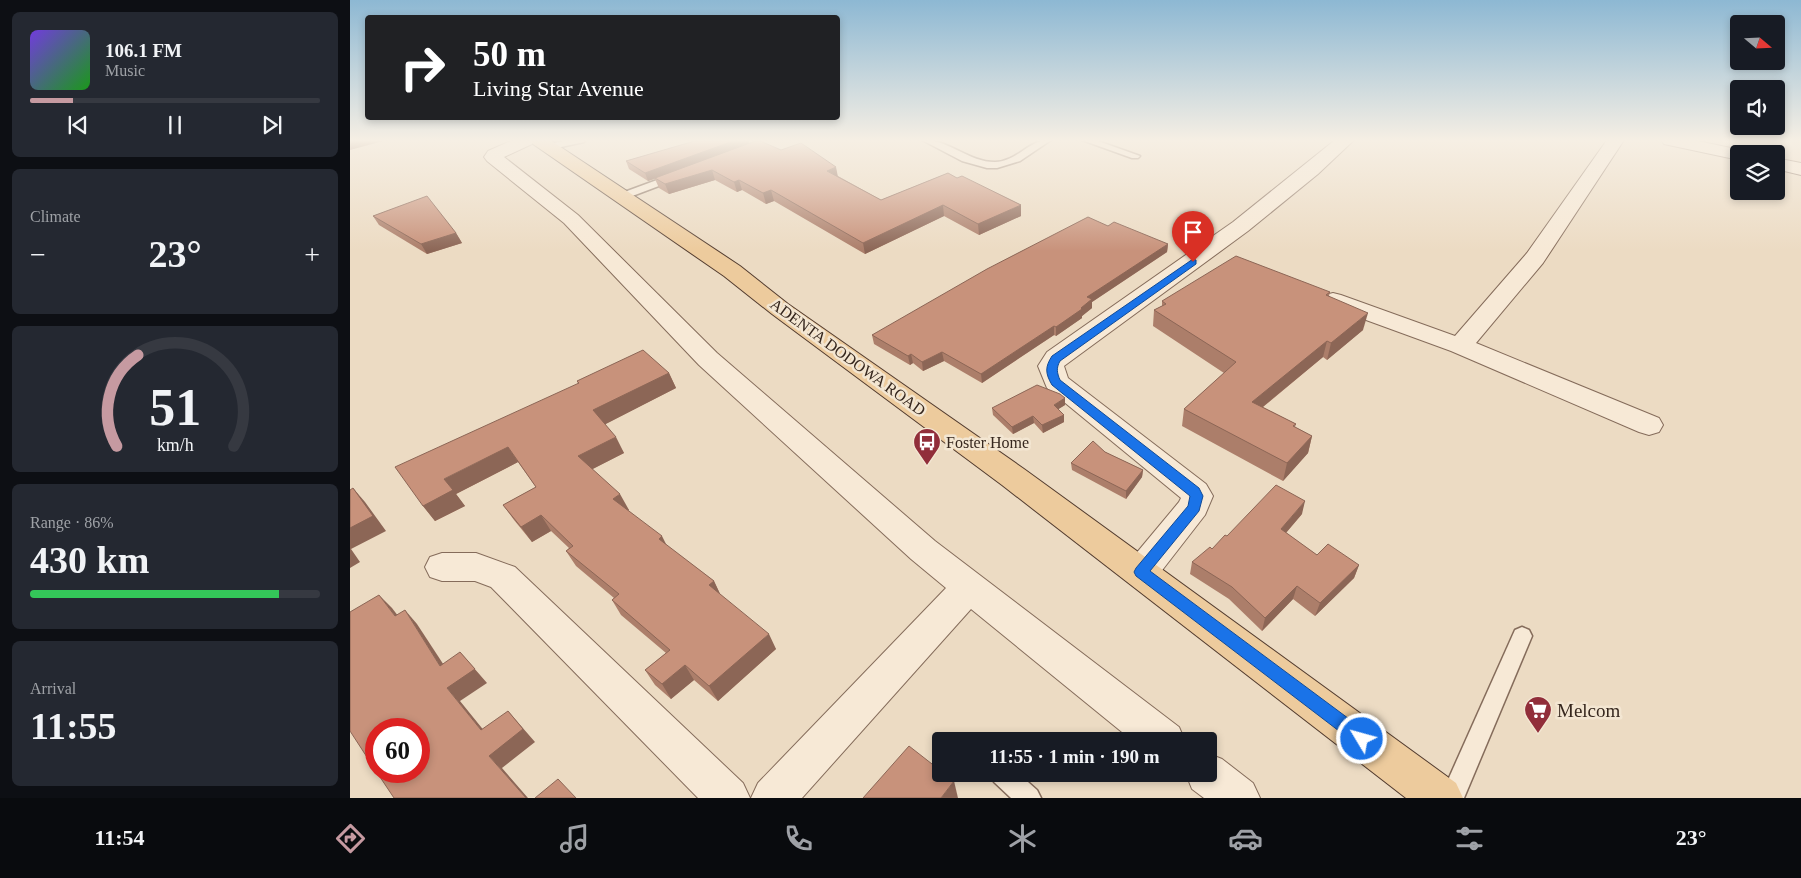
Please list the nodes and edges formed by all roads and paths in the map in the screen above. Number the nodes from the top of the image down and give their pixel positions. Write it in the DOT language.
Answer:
graph roads {
  1 [pos="519,177"];
  2 [pos="593,177"];
  3 [pos="674,177"];
  4 [pos="1303,177"];
  5 [pos="1590,177"];
  6 [pos="623,196"];
  7 [pos="1208,251"];
  8 [pos="1234,262"];
  9 [pos="1314,293"];
  10 [pos="1460,346"];
  11 [pos="1649,425"];
  12 [pos="442,567"];
  13 [pos="1141,572"];
  14 [pos="969,587"];
  15 [pos="1522,636"];
  16 [pos="1154,732"];
  17 [pos="1011,782"];
  18 [pos="1217,782"];
  19 [pos="728,798"];
  20 [pos="773,798"];
  21 [pos="1029,798"];
  22 [pos="1238,798"];
  23 [pos="1441,798"];
  24 [pos="1452,798"];
  1 -- 14 [label="street"];
  2 -- 6 [label="main road, ADENTA DODOWA ROAD"];
  3 -- 6 [label="lane"];
  4 -- 7 [label="street"];
  5 -- 10 [label="street"];
  6 -- 13 [label="main road, ADENTA DODOWA ROAD"];
  7 -- 8 [label="street"];
  7 -- 13 [label="street"];
  9 -- 10 [label="street"];
  10 -- 11 [label="street"];
  12 -- 19 [label="street"];
  13 -- 23 [label="main road, ADENTA DODOWA ROAD"];
  14 -- 16 [label="street"];
  14 -- 20 [label="street"];
  15 -- 24 [label="lane"];
  17 -- 21 [label="lane"];
  18 -- 22 [label="street"];
}
